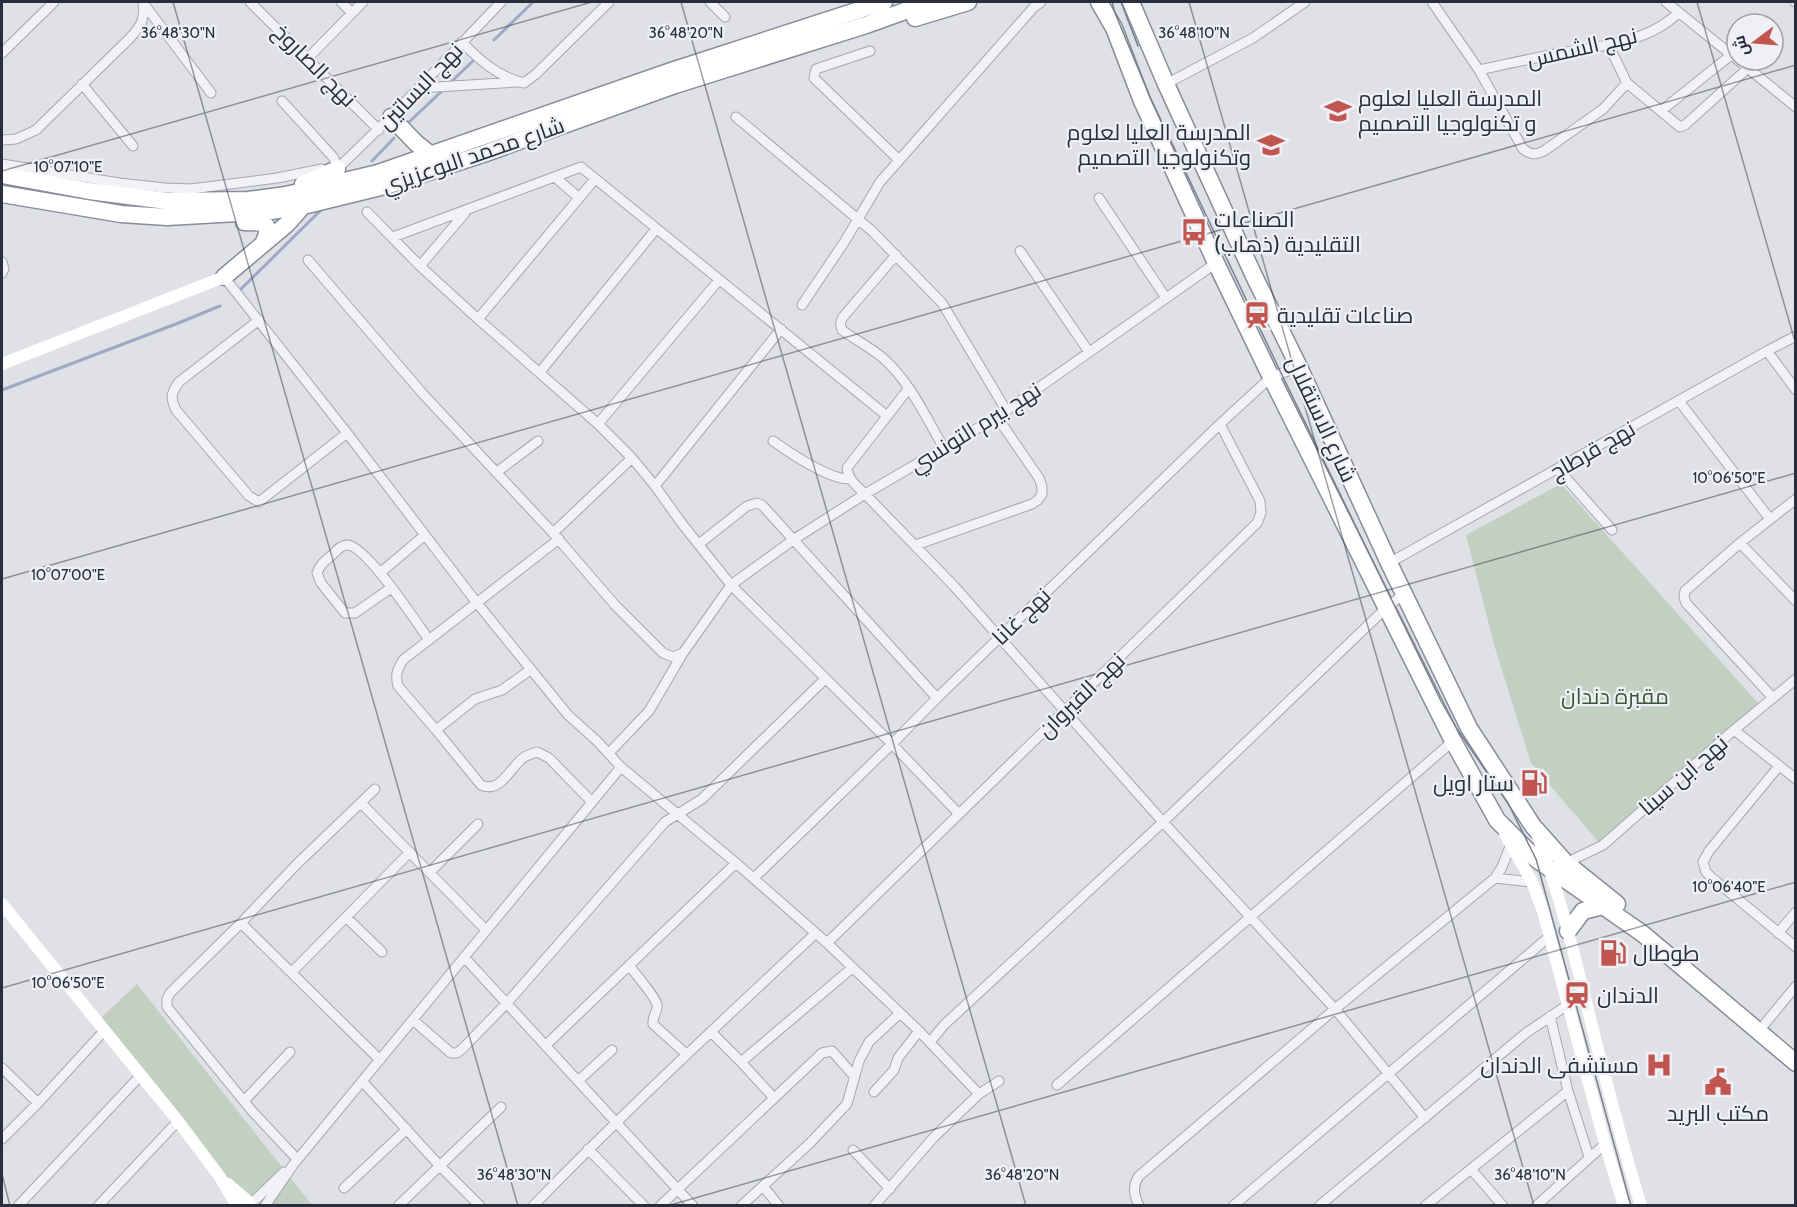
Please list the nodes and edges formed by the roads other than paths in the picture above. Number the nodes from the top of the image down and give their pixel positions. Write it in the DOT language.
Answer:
graph roads {
  1 [pos="54,2"];
  2 [pos="250,2"];
  3 [pos="341,2"];
  4 [pos="363,2"];
  5 [pos="501,2"];
  6 [pos="609,2"];
  7 [pos="710,2"];
  8 [pos="884,2"];
  9 [pos="930,2"];
  10 [pos="968,2"];
  11 [pos="1041,2"];
  12 [pos="1099,2"];
  13 [pos="1131,2"];
  14 [pos="1305,2"];
  15 [pos="1433,2"];
  16 [pos="1666,2"];
  17 [pos="143,3"];
  18 [pos="851,6"];
  19 [pos="352,13"];
  20 [pos="1678,13"];
  21 [pos="725,17"];
  22 [pos="462,42"];
  23 [pos="1608,44"];
  24 [pos="1725,50"];
  25 [pos="870,51"];
  26 [pos="2,53"];
  27 [pos="308,58"];
  28 [pos="1725,60"];
  29 [pos="1479,70"];
  30 [pos="1744,72"];
  31 [pos="1751,72"];
  32 [pos="673,78"];
  33 [pos="520,82"];
  34 [pos="1627,83"];
  35 [pos="82,84"];
  36 [pos="1166,84"];
  37 [pos="420,88"];
  38 [pos="212,93"];
  39 [pos="282,101"];
  40 [pos="1794,102"];
  41 [pos="1660,111"];
  42 [pos="392,117"];
  43 [pos="736,117"];
  44 [pos="380,130"];
  45 [pos="2,140"];
  46 [pos="133,146"];
  47 [pos="431,155"];
  48 [pos="899,160"];
  49 [pos="2,164"];
  50 [pos="339,166"];
  51 [pos="2,175"];
  52 [pos="555,177"];
  53 [pos="595,179"];
  54 [pos="2,194"];
  55 [pos="579,198"];
  56 [pos="1099,198"];
  57 [pos="249,200"];
  58 [pos="303,206"];
  59 [pos="466,211"];
  60 [pos="367,212"];
  61 [pos="167,217"];
  62 [pos="858,219"];
  63 [pos="656,230"];
  64 [pos="393,237"];
  65 [pos="263,244"];
  66 [pos="1020,251"];
  67 [pos="896,255"];
  68 [pos="308,260"];
  69 [pos="2,262"];
  70 [pos="1216,263"];
  71 [pos="420,266"];
  72 [pos="2,273"];
  73 [pos="224,277"];
  74 [pos="719,280"];
  75 [pos="1166,298"];
  76 [pos="802,305"];
  77 [pos="478,319"];
  78 [pos="259,320"];
  79 [pos="781,329"];
  80 [pos="1796,336"];
  81 [pos="1767,351"];
  82 [pos="1089,352"];
  83 [pos="2,364"];
  84 [pos="1299,367"];
  85 [pos="540,372"];
  86 [pos="1271,377"];
  87 [pos="909,388"];
  88 [pos="1796,390"];
  89 [pos="1678,401"];
  90 [pos="1006,410"];
  91 [pos="887,416"];
  92 [pos="997,417"];
  93 [pos="598,424"];
  94 [pos="1220,424"];
  95 [pos="347,433"];
  96 [pos="538,441"];
  97 [pos="774,441"];
  98 [pos="944,448"];
  99 [pos="632,458"];
  100 [pos="1558,469"];
  101 [pos="497,472"];
  102 [pos="850,479"];
  103 [pos="655,486"];
  104 [pos="865,494"];
  105 [pos="1796,499"];
  106 [pos="1770,519"];
  107 [pos="1612,530"];
  108 [pos="425,535"];
  109 [pos="556,536"];
  110 [pos="793,540"];
  111 [pos="1740,543"];
  112 [pos="699,544"];
  113 [pos="916,545"];
  114 [pos="1389,563"];
  115 [pos="380,573"];
  116 [pos="730,585"];
  117 [pos="391,588"];
  118 [pos="1404,594"];
  119 [pos="1796,601"];
  120 [pos="477,603"];
  121 [pos="1386,608"];
  122 [pos="999,638"];
  123 [pos="429,640"];
  124 [pos="683,653"];
  125 [pos="530,670"];
  126 [pos="825,679"];
  127 [pos="1796,679"];
  128 [pos="937,698"];
  129 [pos="1773,698"];
  130 [pos="1064,712"];
  131 [pos="436,729"];
  132 [pos="1734,730"];
  133 [pos="1453,741"];
  134 [pos="892,744"];
  135 [pos="609,753"];
  136 [pos="1779,766"];
  137 [pos="621,767"];
  138 [pos="1796,779"];
  139 [pos="375,789"];
  140 [pos="592,802"];
  141 [pos="362,803"];
  142 [pos="958,813"];
  143 [pos="678,814"];
  144 [pos="1497,820"];
  145 [pos="1163,822"];
  146 [pos="478,824"];
  147 [pos="1511,844"];
  148 [pos="410,852"];
  149 [pos="736,863"];
  150 [pos="1559,866"];
  151 [pos="430,872"];
  152 [pos="754,878"];
  153 [pos="1495,878"];
  154 [pos="1532,882"];
  155 [pos="2,904"];
  156 [pos="1603,906"];
  157 [pos="1796,912"];
  158 [pos="346,917"];
  159 [pos="1251,917"];
  160 [pos="241,923"];
  161 [pos="486,930"];
  162 [pos="1568,931"];
  163 [pos="816,933"];
  164 [pos="1778,933"];
  165 [pos="1550,936"];
  166 [pos="827,943"];
  167 [pos="1796,947"];
  168 [pos="382,952"];
  169 [pos="464,957"];
  170 [pos="629,965"];
  171 [pos="852,968"];
  172 [pos="292,972"];
  173 [pos="1796,986"];
  174 [pos="507,1003"];
  175 [pos="1569,1004"];
  176 [pos="1335,1009"];
  177 [pos="899,1014"];
  178 [pos="1550,1016"];
  179 [pos="412,1020"];
  180 [pos="1761,1029"];
  181 [pos="104,1031"];
  182 [pos="919,1031"];
  183 [pos="711,1032"];
  184 [pos="930,1042"];
  185 [pos="546,1045"];
  186 [pos="612,1050"];
  187 [pos="290,1052"];
  188 [pos="1796,1052"];
  189 [pos="686,1054"];
  190 [pos="380,1060"];
  191 [pos="741,1062"];
  192 [pos="1796,1063"];
  193 [pos="2,1068"];
  194 [pos="1390,1074"];
  195 [pos="141,1076"];
  196 [pos="854,1076"];
  197 [pos="579,1080"];
  198 [pos="362,1081"];
  199 [pos="999,1081"];
  200 [pos="1058,1085"];
  201 [pos="1568,1091"];
  202 [pos="874,1092"];
  203 [pos="979,1094"];
  204 [pos="774,1098"];
  205 [pos="244,1101"];
  206 [pos="38,1103"];
  207 [pos="501,1107"];
  208 [pos="1425,1118"];
  209 [pos="178,1121"];
  210 [pos="616,1121"];
  211 [pos="407,1129"];
  212 [pos="2,1139"];
  213 [pos="1605,1144"];
  214 [pos="588,1149"];
  215 [pos="853,1150"];
  216 [pos="1589,1157"];
  217 [pos="295,1162"];
  218 [pos="439,1165"];
  219 [pos="1471,1169"];
  220 [pos="763,1186"];
  221 [pos="344,1188"];
  222 [pos="890,1189"];
  223 [pos="678,1190"];
  224 [pos="251,1204"];
  225 [pos="18,1206"];
  226 [pos="98,1206"];
  227 [pos="398,1206"];
  228 [pos="480,1206"];
  229 [pos="533,1206"];
  230 [pos="644,1206"];
  231 [pos="660,1206"];
  232 [pos="693,1206"];
  233 [pos="741,1206"];
  234 [pos="779,1206"];
  235 [pos="874,1206"];
  236 [pos="1139,1206"];
  237 [pos="1233,1206"];
  238 [pos="1318,1206"];
  239 [pos="1425,1206"];
  240 [pos="1503,1206"];
  241 [pos="1536,1206"];
  242 [pos="1624,1206"];
  243 [pos="1641,1206"];
  1 -- 26 [label="street"];
  2 -- 27 [label="street, نهج الصاروخ"];
  3 -- 19 [label="street"];
  4 -- 19 [label="street"];
  5 -- 22 [label="street, نهج البساتين"];
  6 -- 33 [label="street"];
  7 -- 21 [label="street"];
  8 -- 18 [label="highway"];
  9 -- 32 [label="highway, شارع محمد البوعزيزي"];
  10 -- 32 [label="highway"];
  11 -- 48 [label="street"];
  12 -- 70 [label="highway, شارع الاستقلال"];
  13 -- 36 [label="highway, شارع الاستقلال"];
  14 -- 36 [label="street"];
  15 -- 29 [label="street"];
  16 -- 20 [label="street"];
  17 -- 35 [label="street"];
  17 -- 38 [label="street"];
  18 -- 32 [label="highway"];
  19 -- 27 [label="street"];
  20 -- 23 [label="street, نهج الشمس"];
  20 -- 24 [label="street"];
  22 -- 33 [label="street"];
  22 -- 37 [label="street, نهج البساتين"];
  23 -- 29 [label="street, نهج الشمس"];
  23 -- 34 [label="street"];
  25 -- 48 [label="street"];
  27 -- 44 [label="street, نهج الصاروخ"];
  28 -- 41 [label="street"];
  29 -- 34 [label="street"];
  30 -- 41 [label="street"];
  31 -- 40 [label="street"];
  32 -- 47 [label="highway, شارع محمد البوعزيزي"];
  32 -- 58 [label="highway, شارع محمد البوعزيزي"];
  33 -- 37 [label="street"];
  34 -- 41 [label="street"];
  35 -- 45 [label="street"];
  35 -- 46 [label="street"];
  36 -- 84 [label="highway, شارع الاستقلال"];
  37 -- 42 [label="street, نهج البساتين"];
  39 -- 50 [label="street"];
  42 -- 44 [label="street, نهج البساتين"];
  42 -- 47 [label="highway"];
  43 -- 62 [label="street"];
  44 -- 50 [label="street, نهج البساتين"];
  47 -- 57 [label="highway, شارع محمد البوعزيزي"];
  48 -- 62 [label="street"];
  49 -- 50 [label="street"];
  50 -- 57 [label="highway"];
  51 -- 57 [label="highway, شارع محمد البوعزيزي"];
  52 -- 53 [label="street"];
  52 -- 55 [label="street"];
  52 -- 59 [label="street"];
  53 -- 55 [label="street"];
  53 -- 63 [label="street"];
  54 -- 61 [label="highway, شارع محمد البوعزيزي"];
  55 -- 77 [label="street"];
  56 -- 75 [label="street"];
  58 -- 61 [label="highway, شارع محمد البوعزيزي"];
  58 -- 65 [label="highway"];
  59 -- 64 [label="street"];
  59 -- 71 [label="street"];
  60 -- 64 [label="street"];
  61 -- 65 [label="highway"];
  62 -- 67 [label="street"];
  62 -- 76 [label="street"];
  63 -- 74 [label="street"];
  63 -- 85 [label="street"];
  64 -- 71 [label="street"];
  65 -- 73 [label="highway"];
  66 -- 82 [label="street"];
  67 -- 87 [label="street"];
  67 -- 90 [label="street"];
  68 -- 101 [label="street"];
  69 -- 72 [label="street"];
  70 -- 75 [label="street, نهج بيرم التونسي"];
  70 -- 86 [label="highway, شارع الاستقلال"];
  71 -- 77 [label="street"];
  73 -- 78 [label="street"];
  73 -- 83 [label="main road"];
  74 -- 79 [label="street"];
  74 -- 93 [label="street"];
  75 -- 82 [label="street, نهج بيرم التونسي"];
  77 -- 85 [label="street"];
  78 -- 95 [label="street"];
  78 -- 95 [label="street"];
  79 -- 91 [label="street"];
  79 -- 103 [label="street"];
  80 -- 81 [label="street, نهج قرطاج"];
  81 -- 88 [label="street"];
  81 -- 89 [label="street, نهج قرطاج"];
  82 -- 90 [label="street, نهج بيرم التونسي"];
  84 -- 86 [label="street, نهج غانا"];
  84 -- 114 [label="highway, شارع الاستقلال"];
  85 -- 93 [label="street"];
  86 -- 94 [label="street, نهج غانا"];
  86 -- 121 [label="highway, شارع الاستقلال"];
  87 -- 91 [label="street"];
  87 -- 98 [label="street"];
  89 -- 100 [label="street, نهج قرطاج"];
  89 -- 106 [label="street"];
  90 -- 92 [label="street, نهج بيرم التونسي"];
  91 -- 102 [label="street"];
  92 -- 98 [label="street, نهج بيرم التونسي"];
  92 -- 113 [label="street"];
  93 -- 99 [label="street"];
  94 -- 122 [label="street, نهج غانا"];
  94 -- 130 [label="street, نهج القيروان"];
  95 -- 108 [label="street"];
  96 -- 101 [label="street"];
  97 -- 102 [label="street"];
  98 -- 104 [label="street, نهج بيرم التونسي"];
  99 -- 103 [label="street"];
  99 -- 109 [label="street"];
  100 -- 107 [label="street"];
  100 -- 114 [label="street, نهج قرطاج"];
  101 -- 109 [label="street"];
  102 -- 104 [label="street"];
  103 -- 112 [label="street"];
  104 -- 110 [label="street, نهج بيرم التونسي"];
  104 -- 113 [label="street"];
  105 -- 106 [label="street"];
  106 -- 111 [label="street"];
  108 -- 115 [label="street"];
  108 -- 120 [label="street"];
  109 -- 120 [label="street"];
  109 -- 124 [label="street"];
  110 -- 112 [label="street"];
  110 -- 116 [label="street, نهج بيرم التونسي"];
  110 -- 128 [label="street"];
  111 -- 119 [label="street"];
  111 -- 129 [label="street"];
  112 -- 116 [label="street"];
  113 -- 122 [label="street"];
  114 -- 118 [label="highway, شارع الاستقلال"];
  115 -- 117 [label="street"];
  115 -- 117 [label="street"];
  116 -- 124 [label="street, نهج بيرم التونسي"];
  116 -- 126 [label="street"];
  117 -- 123 [label="street"];
  118 -- 121 [label="street"];
  118 -- 150 [label="highway, شارع الاستقلال"];
  120 -- 123 [label="street"];
  120 -- 125 [label="street"];
  121 -- 133 [label="highway, شارع الاستقلال"];
  121 -- 145 [label="street"];
  122 -- 128 [label="street, نهج غانا"];
  122 -- 130 [label="street"];
  123 -- 131 [label="street"];
  124 -- 135 [label="street, نهج بيرم التونسي"];
  125 -- 131 [label="street"];
  125 -- 135 [label="street"];
  126 -- 134 [label="street"];
  126 -- 143 [label="street"];
  127 -- 129 [label="street, نهج ابن سينا"];
  128 -- 134 [label="street, نهج غانا"];
  129 -- 132 [label="street, نهج ابن سينا"];
  130 -- 142 [label="street, نهج القيروان"];
  130 -- 145 [label="street"];
  131 -- 140 [label="street"];
  132 -- 136 [label="street"];
  132 -- 150 [label="street, نهج ابن سينا"];
  133 -- 144 [label="highway, شارع الاستقلال"];
  133 -- 159 [label="street"];
  134 -- 142 [label="street"];
  134 -- 152 [label="street, نهج غانا"];
  135 -- 137 [label="street"];
  136 -- 138 [label="street"];
  136 -- 164 [label="street"];
  137 -- 140 [label="street"];
  137 -- 143 [label="street"];
  139 -- 141 [label="street"];
  140 -- 161 [label="street"];
  141 -- 148 [label="street"];
  141 -- 160 [label="street"];
  142 -- 166 [label="street, نهج القيروان"];
  143 -- 149 [label="street"];
  143 -- 174 [label="street"];
  144 -- 147 [label="main road"];
  144 -- 150 [label="highway, شارع الاستقلال"];
  145 -- 159 [label="street"];
  145 -- 184 [label="street"];
  146 -- 151 [label="street"];
  147 -- 153 [label="street"];
  147 -- 154 [label="main road"];
  148 -- 151 [label="street"];
  148 -- 158 [label="street"];
  149 -- 152 [label="street"];
  149 -- 170 [label="street"];
  150 -- 156 [label="highway"];
  150 -- 162 [label="main road"];
  150 -- 180 [label="highway"];
  151 -- 161 [label="street"];
  152 -- 163 [label="street"];
  153 -- 154 [label="street"];
  153 -- 176 [label="street"];
  154 -- 165 [label="main road"];
  155 -- 181 [label="main road"];
  156 -- 162 [label="highway"];
  156 -- 180 [label="highway"];
  157 -- 164 [label="street"];
  158 -- 168 [label="street"];
  158 -- 172 [label="street"];
  159 -- 176 [label="street"];
  159 -- 200 [label="street"];
  160 -- 172 [label="street"];
  160 -- 205 [label="street"];
  161 -- 169 [label="street"];
  162 -- 243 [label="main road"];
  163 -- 166 [label="street"];
  163 -- 183 [label="street"];
  164 -- 167 [label="street"];
  165 -- 175 [label="main road"];
  165 -- 194 [label="street"];
  166 -- 171 [label="street"];
  169 -- 174 [label="street"];
  169 -- 179 [label="street"];
  170 -- 185 [label="street"];
  170 -- 189 [label="street"];
  171 -- 177 [label="street"];
  171 -- 191 [label="street"];
  172 -- 190 [label="street"];
  173 -- 180 [label="street"];
  174 -- 179 [label="street"];
  174 -- 185 [label="street"];
  175 -- 178 [label="street"];
  175 -- 213 [label="main road"];
  176 -- 194 [label="street"];
  176 -- 236 [label="street"];
  177 -- 182 [label="street"];
  177 -- 196 [label="street"];
  178 -- 201 [label="street"];
  178 -- 208 [label="street"];
  179 -- 190 [label="street"];
  180 -- 188 [label="highway"];
  180 -- 192 [label="highway"];
  181 -- 195 [label="main road"];
  181 -- 206 [label="street"];
  182 -- 184 [label="street"];
  182 -- 202 [label="street"];
  183 -- 189 [label="street"];
  183 -- 191 [label="street"];
  184 -- 203 [label="street"];
  185 -- 197 [label="street"];
  186 -- 197 [label="street"];
  187 -- 205 [label="street"];
  189 -- 210 [label="street"];
  190 -- 198 [label="street"];
  191 -- 204 [label="street"];
  193 -- 206 [label="street"];
  194 -- 208 [label="street"];
  194 -- 237 [label="street"];
  195 -- 209 [label="main road"];
  195 -- 225 [label="street"];
  196 -- 204 [label="street"];
  196 -- 220 [label="street"];
  197 -- 210 [label="street"];
  198 -- 211 [label="street"];
  198 -- 217 [label="street"];
  199 -- 203 [label="street"];
  201 -- 216 [label="street"];
  201 -- 219 [label="street"];
  203 -- 222 [label="street"];
  204 -- 223 [label="street"];
  205 -- 217 [label="street"];
  206 -- 212 [label="street"];
  207 -- 218 [label="street"];
  208 -- 238 [label="street"];
  209 -- 224 [label="main road"];
  209 -- 226 [label="street"];
  210 -- 214 [label="street"];
  210 -- 223 [label="street"];
  211 -- 218 [label="street"];
  211 -- 221 [label="street"];
  213 -- 216 [label="street"];
  213 -- 242 [label="main road"];
  214 -- 229 [label="street"];
  214 -- 230 [label="street"];
  215 -- 222 [label="street"];
  216 -- 241 [label="street"];
  217 -- 224 [label="street"];
  218 -- 227 [label="street"];
  218 -- 228 [label="street"];
  219 -- 239 [label="street"];
  219 -- 240 [label="street"];
  220 -- 233 [label="street"];
  220 -- 234 [label="street"];
  222 -- 235 [label="street"];
  223 -- 231 [label="street"];
  223 -- 232 [label="street"];
}
